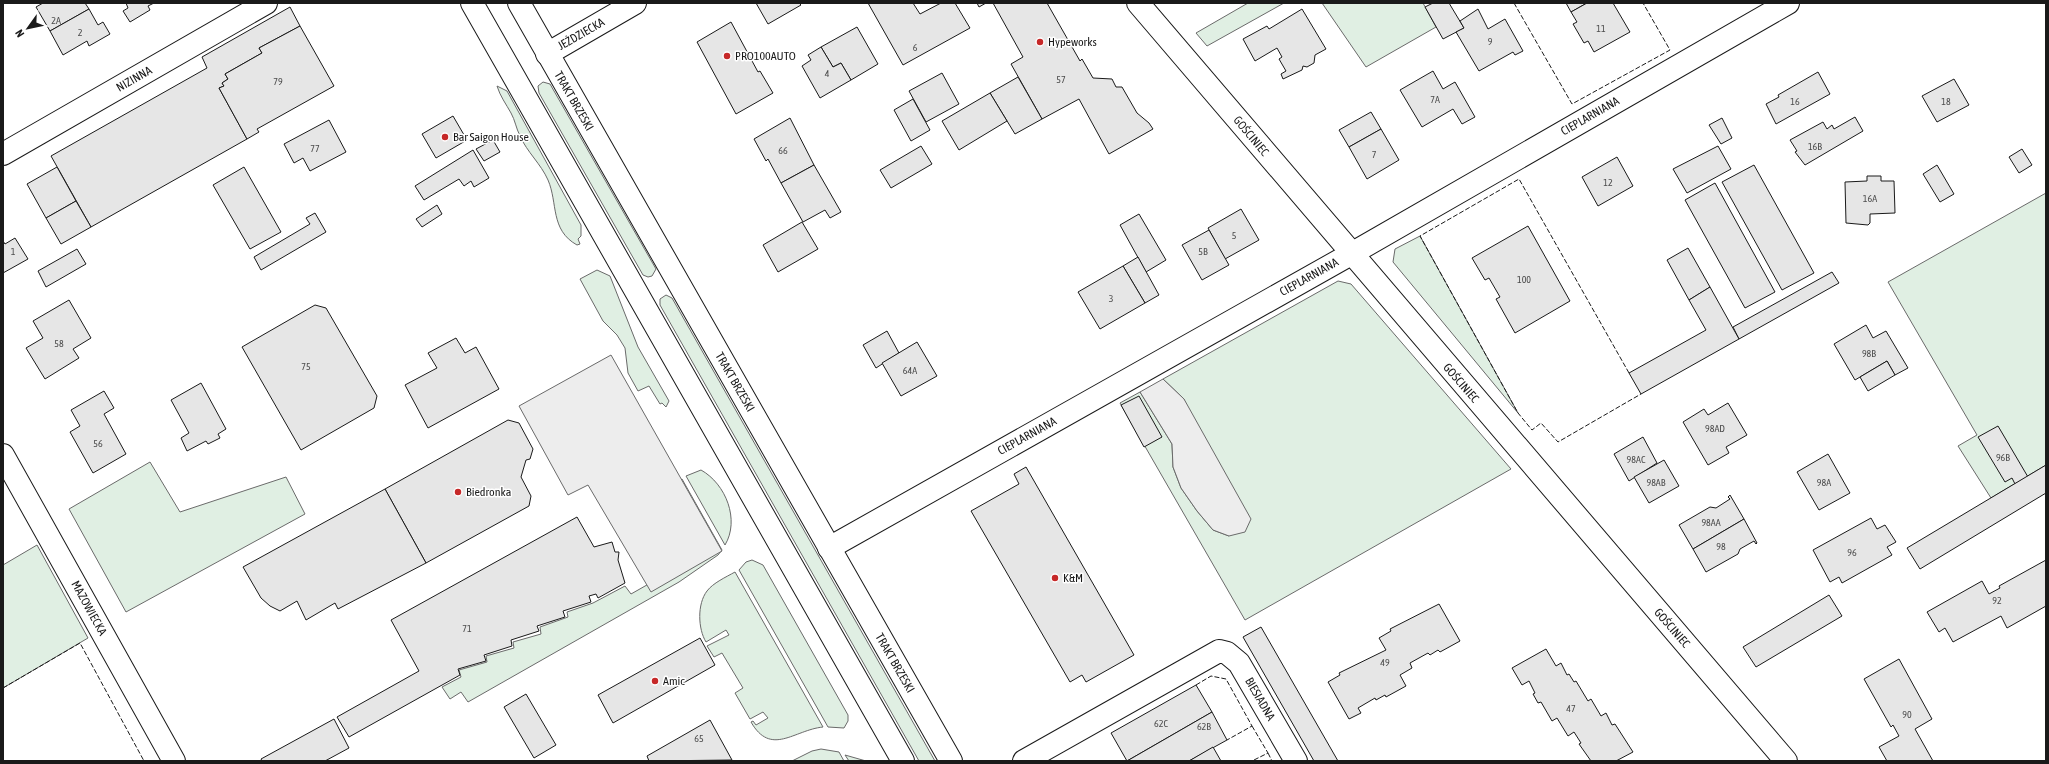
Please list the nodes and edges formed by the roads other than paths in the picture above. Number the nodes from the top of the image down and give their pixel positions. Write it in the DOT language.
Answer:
graph roads {
  1 [pos="266,3"];
  2 [pos="472,3"];
  3 [pos="519,3"];
  4 [pos="635,3"];
  5 [pos="1138,3"];
  6 [pos="1788,3"];
  7 [pos="547,54"];
  8 [pos="3,154"];
  9 [pos="1351,254"];
  10 [pos="3,455"];
  11 [pos="829,548"];
  12 [pos="174,761"];
  13 [pos="904,761"];
  14 [pos="951,761"];
  15 [pos="1024,761"];
  16 [pos="1296,761"];
  17 [pos="1786,761"];
  1 -- 8 [label="street, NIZINNA"];
  2 -- 13 [label="street"];
  3 -- 7 [label="street, TRAKT BRZESKI"];
  4 -- 7 [label="street, JEŹDZIECKA"];
  5 -- 9 [label="street, GOŚCINIEC"];
  6 -- 9 [label="street, CIEPLARNIANA"];
  7 -- 11 [label="street, TRAKT BRZESKI"];
  9 -- 11 [label="street, CIEPLARNIANA"];
  9 -- 17 [label="street, GOŚCINIEC"];
  10 -- 12 [label="street, MAZOWIECKA"];
  11 -- 14 [label="street, TRAKT BRZESKI"];
  15 -- 16 [label="street, BIESIADNA"];
}
